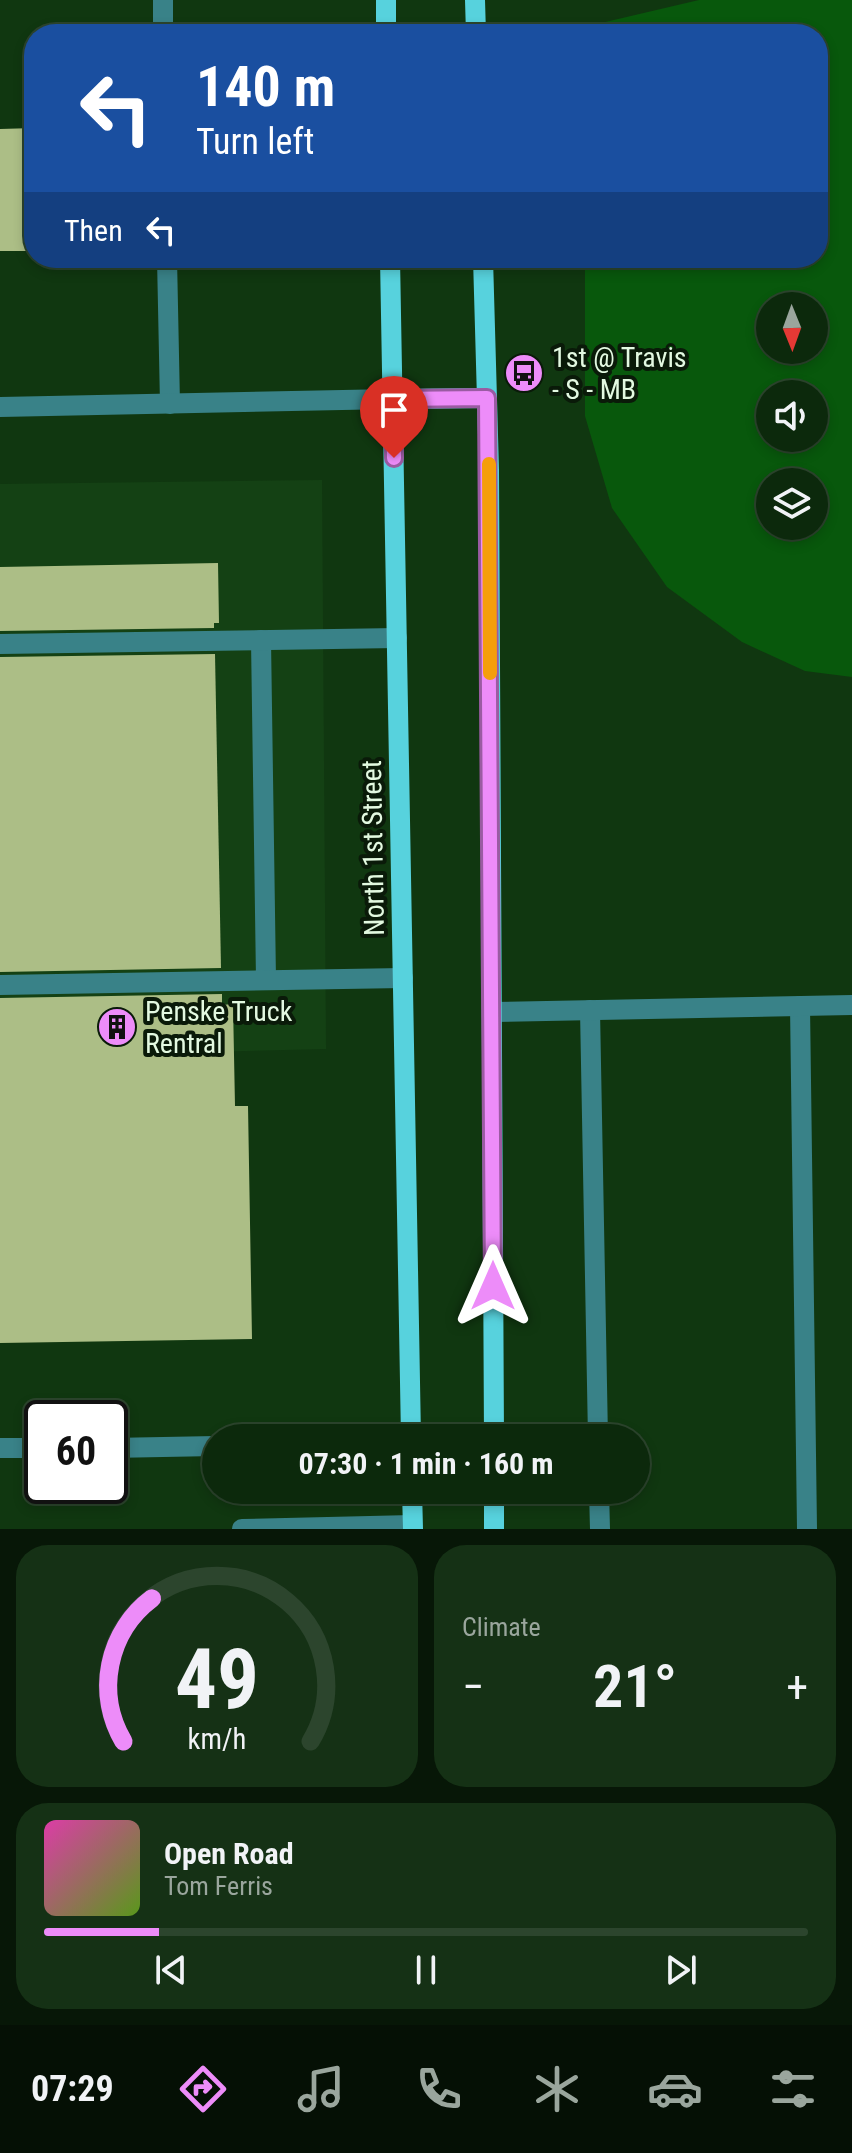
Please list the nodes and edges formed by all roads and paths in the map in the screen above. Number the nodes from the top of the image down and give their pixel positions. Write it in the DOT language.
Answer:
graph roads {
  1 [pos="163,0"];
  2 [pos="386,0"];
  3 [pos="475,0"];
  4 [pos="163,24"];
  5 [pos="386,24"];
  6 [pos="476,24"];
  7 [pos="167,268"];
  8 [pos="390,268"];
  9 [pos="483,268"];
  10 [pos="487,398"];
  11 [pos="393,399"];
  12 [pos="170,404"];
  13 [pos="0,407"];
  14 [pos="397,638"];
  15 [pos="261,640"];
  16 [pos="0,644"];
  17 [pos="403,978"];
  18 [pos="266,980"];
  19 [pos="0,985"];
  20 [pos="852,1005"];
  21 [pos="800,1006"];
  22 [pos="590,1010"];
  23 [pos="492,1012"];
  24 [pos="411,1424"];
  25 [pos="494,1424"];
  26 [pos="598,1424"];
  27 [pos="202,1446"];
  28 [pos="0,1448"];
  29 [pos="24,1448"];
  30 [pos="128,1448"];
  31 [pos="412,1504"];
  32 [pos="494,1504"];
  33 [pos="599,1504"];
  34 [pos="412,1527"];
  35 [pos="242,1529"];
  36 [pos="494,1529"];
  37 [pos="600,1529"];
  38 [pos="807,1529"];
  1 -- 4 [label="lane"];
  2 -- 5 [label="main road"];
  3 -- 6 [label="main road"];
  7 -- 12 [label="lane"];
  8 -- 11 [label="main road, North 1st Street"];
  9 -- 10 [label="main road"];
  10 -- 11 [label="main road"];
  10 -- 23 [label="main road"];
  11 -- 12 [label="lane"];
  11 -- 14 [label="main road, North 1st Street"];
  12 -- 13 [label="lane"];
  14 -- 15 [label="lane"];
  14 -- 17 [label="main road, North 1st Street"];
  15 -- 16 [label="lane"];
  15 -- 18 [label="lane"];
  17 -- 18 [label="lane"];
  17 -- 24 [label="main road, North 1st Street"];
  18 -- 19 [label="lane"];
  20 -- 21 [label="lane"];
  21 -- 22 [label="lane"];
  21 -- 38 [label="lane"];
  22 -- 23 [label="lane"];
  22 -- 26 [label="lane"];
  23 -- 25 [label="main road"];
  27 -- 30 [label="lane"];
  28 -- 29 [label="lane"];
  31 -- 34 [label="main road"];
  32 -- 36 [label="main road"];
  33 -- 37 [label="lane"];
  34 -- 35 [label="lane"];
}
